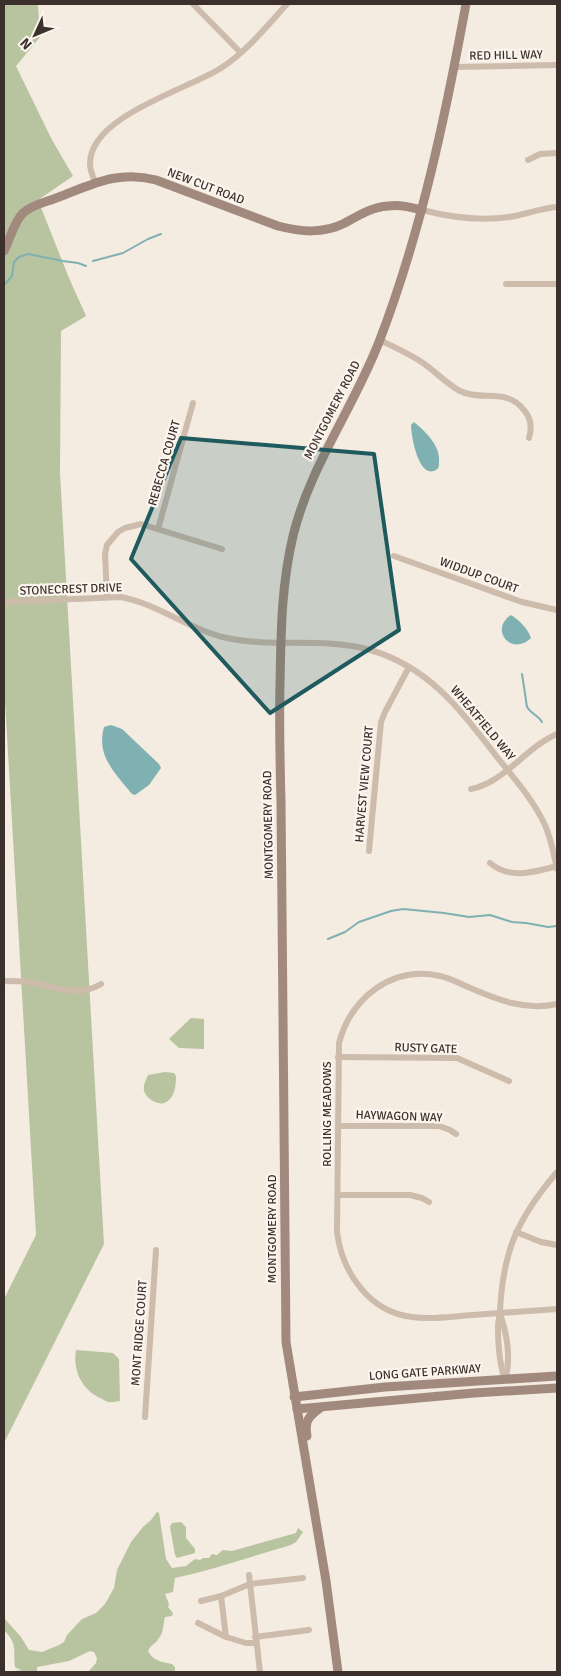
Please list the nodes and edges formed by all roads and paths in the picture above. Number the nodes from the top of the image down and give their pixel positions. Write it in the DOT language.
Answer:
graph roads {
  1 [pos="193,4"];
  2 [pos="287,4"];
  3 [pos="466,4"];
  4 [pos="240,52"];
  5 [pos="557,65"];
  6 [pos="455,67"];
  7 [pos="557,153"];
  8 [pos="528,160"];
  9 [pos="95,182"];
  10 [pos="557,207"];
  11 [pos="422,210"];
  12 [pos="4,251"];
  13 [pos="506,284"];
  14 [pos="557,284"];
  15 [pos="380,340"];
  16 [pos="193,403"];
  17 [pos="529,438"];
  18 [pos="158,528"];
  19 [pos="222,548"];
  20 [pos="394,556"];
  21 [pos="107,597"];
  22 [pos="4,602"];
  23 [pos="557,610"];
  24 [pos="280,643"];
  25 [pos="410,667"];
  26 [pos="557,734"];
  27 [pos="507,769"];
  28 [pos="471,789"];
  29 [pos="369,851"];
  30 [pos="490,863"];
  31 [pos="557,867"];
  32 [pos="4,981"];
  33 [pos="101,984"];
  34 [pos="557,1004"];
  35 [pos="338,1057"];
  36 [pos="509,1080"];
  37 [pos="339,1126"];
  38 [pos="456,1134"];
  39 [pos="557,1172"];
  40 [pos="338,1195"];
  41 [pos="429,1202"];
  42 [pos="516,1232"];
  43 [pos="557,1245"];
  44 [pos="156,1250"];
  45 [pos="557,1310"];
  46 [pos="500,1313"];
  47 [pos="557,1376"];
  48 [pos="506,1386"];
  49 [pos="557,1388"];
  50 [pos="294,1397"];
  51 [pos="321,1407"];
  52 [pos="297,1409"];
  53 [pos="145,1417"];
  54 [pos="313,1498"];
  55 [pos="249,1575"];
  56 [pos="303,1578"];
  57 [pos="250,1584"];
  58 [pos="221,1596"];
  59 [pos="202,1601"];
  60 [pos="198,1623"];
  61 [pos="309,1630"];
  62 [pos="226,1637"];
  63 [pos="255,1640"];
  64 [pos="260,1672"];
  65 [pos="338,1672"];
  1 -- 4 [label="street"];
  2 -- 4 [label="street"];
  3 -- 6 [label="main road, MONTGOMERY ROAD"];
  4 -- 9 [label="street"];
  5 -- 6 [label="street, RED HILL WAY"];
  6 -- 11 [label="main road, MONTGOMERY ROAD"];
  7 -- 8 [label="street"];
  9 -- 11 [label="main road, NEW CUT ROAD"];
  9 -- 12 [label="main road, NEW CUT ROAD"];
  10 -- 11 [label="street"];
  11 -- 15 [label="main road, MONTGOMERY ROAD"];
  13 -- 14 [label="street"];
  15 -- 17 [label="street"];
  15 -- 24 [label="main road, MONTGOMERY ROAD"];
  16 -- 18 [label="street, REBECCA COURT"];
  18 -- 19 [label="street"];
  18 -- 21 [label="street"];
  20 -- 23 [label="street, WIDDUP COURT"];
  21 -- 22 [label="street, STONECREST DRIVE"];
  21 -- 24 [label="street, STONECREST DRIVE"];
  24 -- 25 [label="street, WHEATFIELD WAY"];
  24 -- 50 [label="main road, MONTGOMERY ROAD"];
  25 -- 27 [label="street, WHEATFIELD WAY"];
  25 -- 29 [label="street, HARVEST VIEW COURT"];
  26 -- 27 [label="street"];
  27 -- 28 [label="street"];
  27 -- 31 [label="street, WHEATFIELD WAY"];
  30 -- 31 [label="street"];
  32 -- 33 [label="street"];
  34 -- 35 [label="street, ROLLING MEADOWS"];
  35 -- 36 [label="street, RUSTY GATE"];
  35 -- 37 [label="street, ROLLING MEADOWS"];
  37 -- 38 [label="street, HAYWAGON WAY"];
  37 -- 40 [label="street, ROLLING MEADOWS"];
  39 -- 42 [label="street"];
  40 -- 41 [label="street"];
  40 -- 46 [label="street, ROLLING MEADOWS"];
  42 -- 43 [label="street"];
  42 -- 46 [label="street"];
  44 -- 53 [label="street, MONT RIDGE COURT"];
  45 -- 46 [label="street, ROLLING MEADOWS"];
  46 -- 48 [label="street"];
  47 -- 48 [label="main road, LONG GATE PARKWAY"];
  48 -- 49 [label="main road"];
  48 -- 50 [label="main road, LONG GATE PARKWAY"];
  48 -- 51 [label="main road, LONG GATE PARKWAY"];
  50 -- 52 [label="main road, MONTGOMERY ROAD"];
  51 -- 52 [label="main road, LONG GATE PARKWAY"];
  51 -- 54 [label="main road"];
  52 -- 54 [label="main road, MONTGOMERY ROAD"];
  54 -- 65 [label="main road, MONTGOMERY ROAD"];
  55 -- 57 [label="street"];
  56 -- 57 [label="street"];
  57 -- 58 [label="street"];
  57 -- 63 [label="street"];
  58 -- 59 [label="street"];
  58 -- 62 [label="street"];
  60 -- 62 [label="street"];
  61 -- 63 [label="street"];
  62 -- 63 [label="street"];
  63 -- 64 [label="street"];
}
